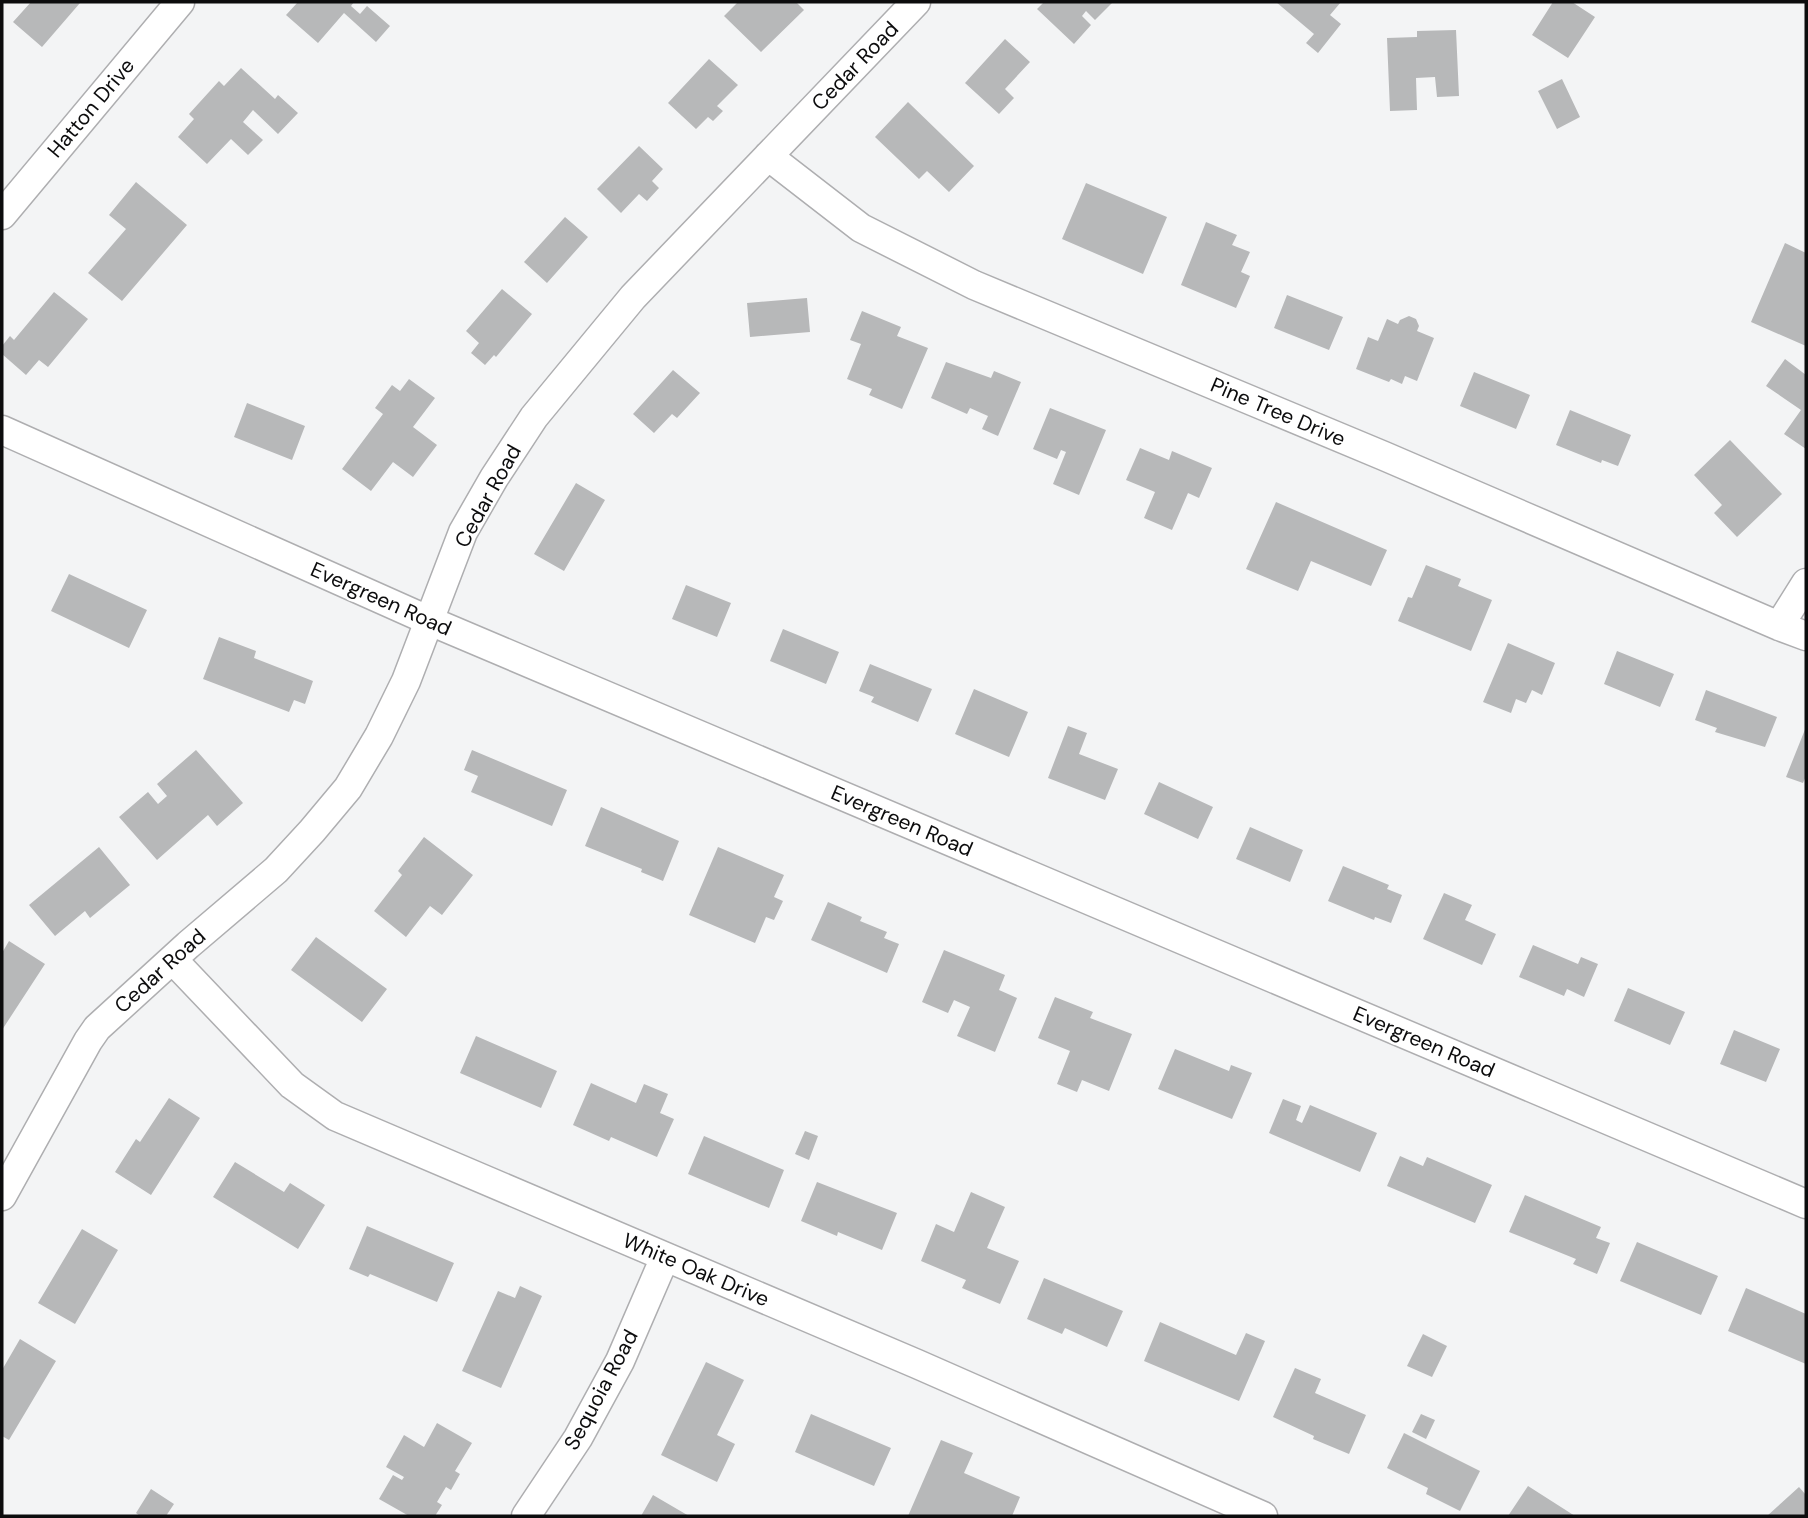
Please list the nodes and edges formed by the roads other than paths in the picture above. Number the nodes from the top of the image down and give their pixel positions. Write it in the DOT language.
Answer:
graph roads {
  1 [pos="180,2"];
  2 [pos="916,2"];
  3 [pos="768,156"];
  4 [pos="2,215"];
  5 [pos="2,430"];
  6 [pos="1806,583"];
  7 [pos="430,621"];
  8 [pos="1779,626"];
  9 [pos="1806,636"];
  10 [pos="173,960"];
  11 [pos="2,1196"];
  12 [pos="1806,1204"];
  13 [pos="665,1257"];
  14 [pos="1235,1510"];
  15 [pos="526,1516"];
  16 [pos="1263,1516"];
  1 -- 4 [label="street, Hatton Drive"];
  2 -- 3 [label="street, Cedar Road"];
  3 -- 7 [label="street, Cedar Road"];
  3 -- 8 [label="street, Pine Tree Drive"];
  5 -- 7 [label="street, Evergreen Road"];
  6 -- 8 [label="street"];
  7 -- 10 [label="street, Cedar Road"];
  7 -- 12 [label="street, Evergreen Road"];
  8 -- 9 [label="street, Pine Tree Drive"];
  10 -- 11 [label="street, Cedar Road"];
  10 -- 13 [label="street, White Oak Drive"];
  13 -- 14 [label="street, White Oak Drive"];
  13 -- 15 [label="street, Sequoia Road"];
  14 -- 16 [label="street, White Oak Drive"];
}
